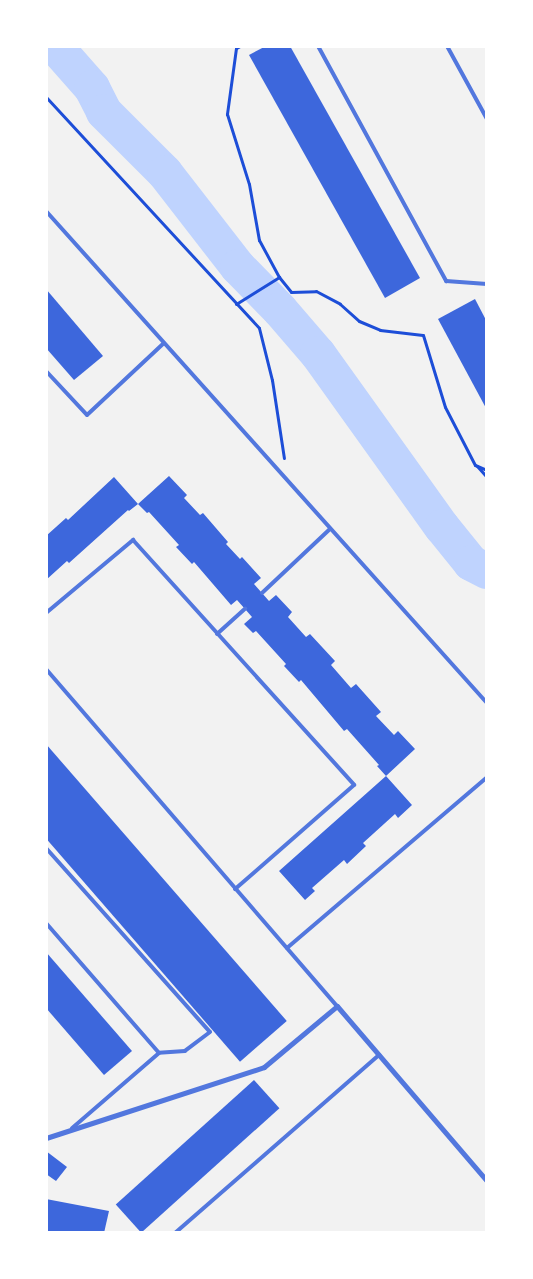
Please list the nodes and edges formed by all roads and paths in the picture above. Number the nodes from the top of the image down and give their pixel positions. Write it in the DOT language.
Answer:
graph roads {
  1 [pos="240,46"];
  2 [pos="318,46"];
  3 [pos="447,46"];
  4 [pos="46,97"];
  5 [pos="487,119"];
  6 [pos="46,211"];
  7 [pos="279,277"];
  8 [pos="487,284"];
  9 [pos="236,304"];
  10 [pos="164,343"];
  11 [pos="46,371"];
  12 [pos="475,465"];
  13 [pos="487,470"];
  14 [pos="487,477"];
  15 [pos="289,482"];
  16 [pos="330,529"];
  17 [pos="262,593"];
  18 [pos="245,609"];
  19 [pos="46,613"];
  20 [pos="218,634"];
  21 [pos="46,669"];
  22 [pos="487,703"];
  23 [pos="487,777"];
  24 [pos="46,848"];
  25 [pos="235,888"];
  26 [pos="46,923"];
  27 [pos="286,948"];
  28 [pos="337,1006"];
  29 [pos="159,1053"];
  30 [pos="378,1055"];
  31 [pos="72,1128"];
  32 [pos="46,1138"];
  33 [pos="487,1181"];
  34 [pos="175,1233"];
  1 -- 7 [label="path"];
  2 -- 8 [label="lane"];
  3 -- 5 [label="lane"];
  4 -- 9 [label="path"];
  6 -- 10 [label="lane"];
  7 -- 9 [label="path"];
  7 -- 12 [label="path"];
  9 -- 15 [label="path"];
  10 -- 11 [label="lane"];
  10 -- 15 [label="lane"];
  12 -- 13 [label="path"];
  12 -- 14 [label="path"];
  15 -- 16 [label="lane"];
  16 -- 17 [label="lane"];
  16 -- 22 [label="lane"];
  18 -- 20 [label="lane"];
  19 -- 20 [label="lane"];
  20 -- 25 [label="lane"];
  21 -- 25 [label="lane"];
  23 -- 27 [label="lane"];
  24 -- 29 [label="lane"];
  25 -- 27 [label="lane"];
  26 -- 29 [label="lane"];
  27 -- 28 [label="lane"];
  28 -- 30 [label="street"];
  28 -- 31 [label="street"];
  29 -- 31 [label="lane"];
  30 -- 33 [label="street"];
  30 -- 34 [label="lane"];
  31 -- 32 [label="street"];
}
